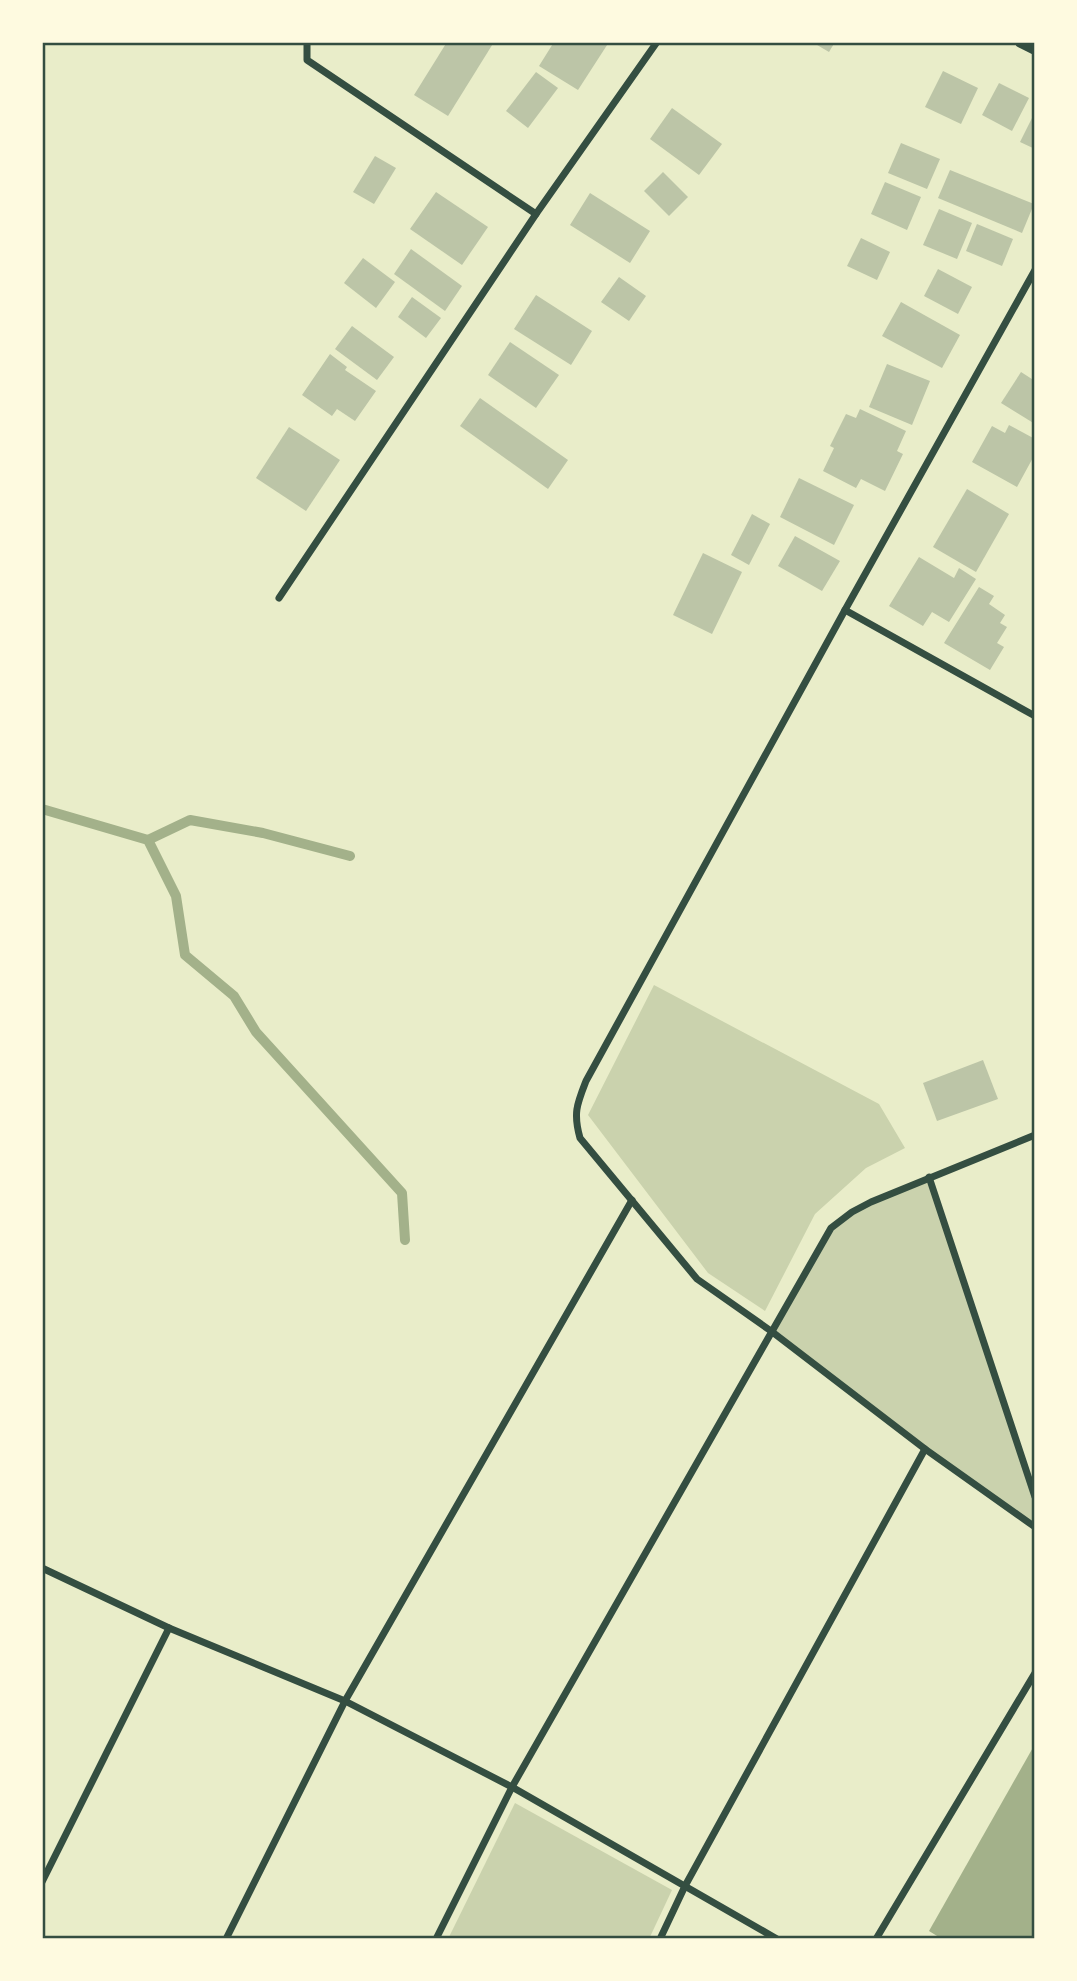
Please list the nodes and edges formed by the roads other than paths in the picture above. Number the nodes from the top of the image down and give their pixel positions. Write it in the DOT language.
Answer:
graph roads {
  1 [pos="307,42"];
  2 [pos="657,42"];
  3 [pos="1021,42"];
  4 [pos="1035,49"];
  5 [pos="536,214"];
  6 [pos="1035,270"];
  7 [pos="279,598"];
  8 [pos="845,610"];
  9 [pos="1035,716"];
  10 [pos="1035,1135"];
  11 [pos="929,1177"];
  12 [pos="632,1200"];
  13 [pos="771,1331"];
  14 [pos="925,1449"];
  15 [pos="1035,1497"];
  16 [pos="1035,1527"];
  17 [pos="42,1568"];
  18 [pos="169,1628"];
  19 [pos="1035,1673"];
  20 [pos="345,1701"];
  21 [pos="512,1787"];
  22 [pos="42,1881"];
  23 [pos="685,1886"];
  24 [pos="226,1939"];
  25 [pos="436,1939"];
  26 [pos="660,1939"];
  27 [pos="777,1939"];
  28 [pos="876,1939"];
  1 -- 5 [label="street"];
  2 -- 5 [label="street"];
  3 -- 4 [label="street"];
  5 -- 7 [label="street"];
  6 -- 8 [label="street"];
  8 -- 9 [label="street"];
  8 -- 12 [label="street"];
  10 -- 11 [label="street"];
  11 -- 13 [label="street"];
  11 -- 15 [label="street"];
  12 -- 13 [label="street"];
  12 -- 20 [label="street"];
  13 -- 14 [label="street"];
  13 -- 21 [label="street"];
  14 -- 16 [label="street"];
  14 -- 23 [label="street"];
  17 -- 18 [label="street"];
  18 -- 20 [label="street"];
  18 -- 22 [label="street"];
  19 -- 28 [label="street"];
  20 -- 21 [label="street"];
  20 -- 24 [label="street"];
  21 -- 23 [label="street"];
  21 -- 25 [label="street"];
  23 -- 26 [label="street"];
  23 -- 27 [label="street"];
}
